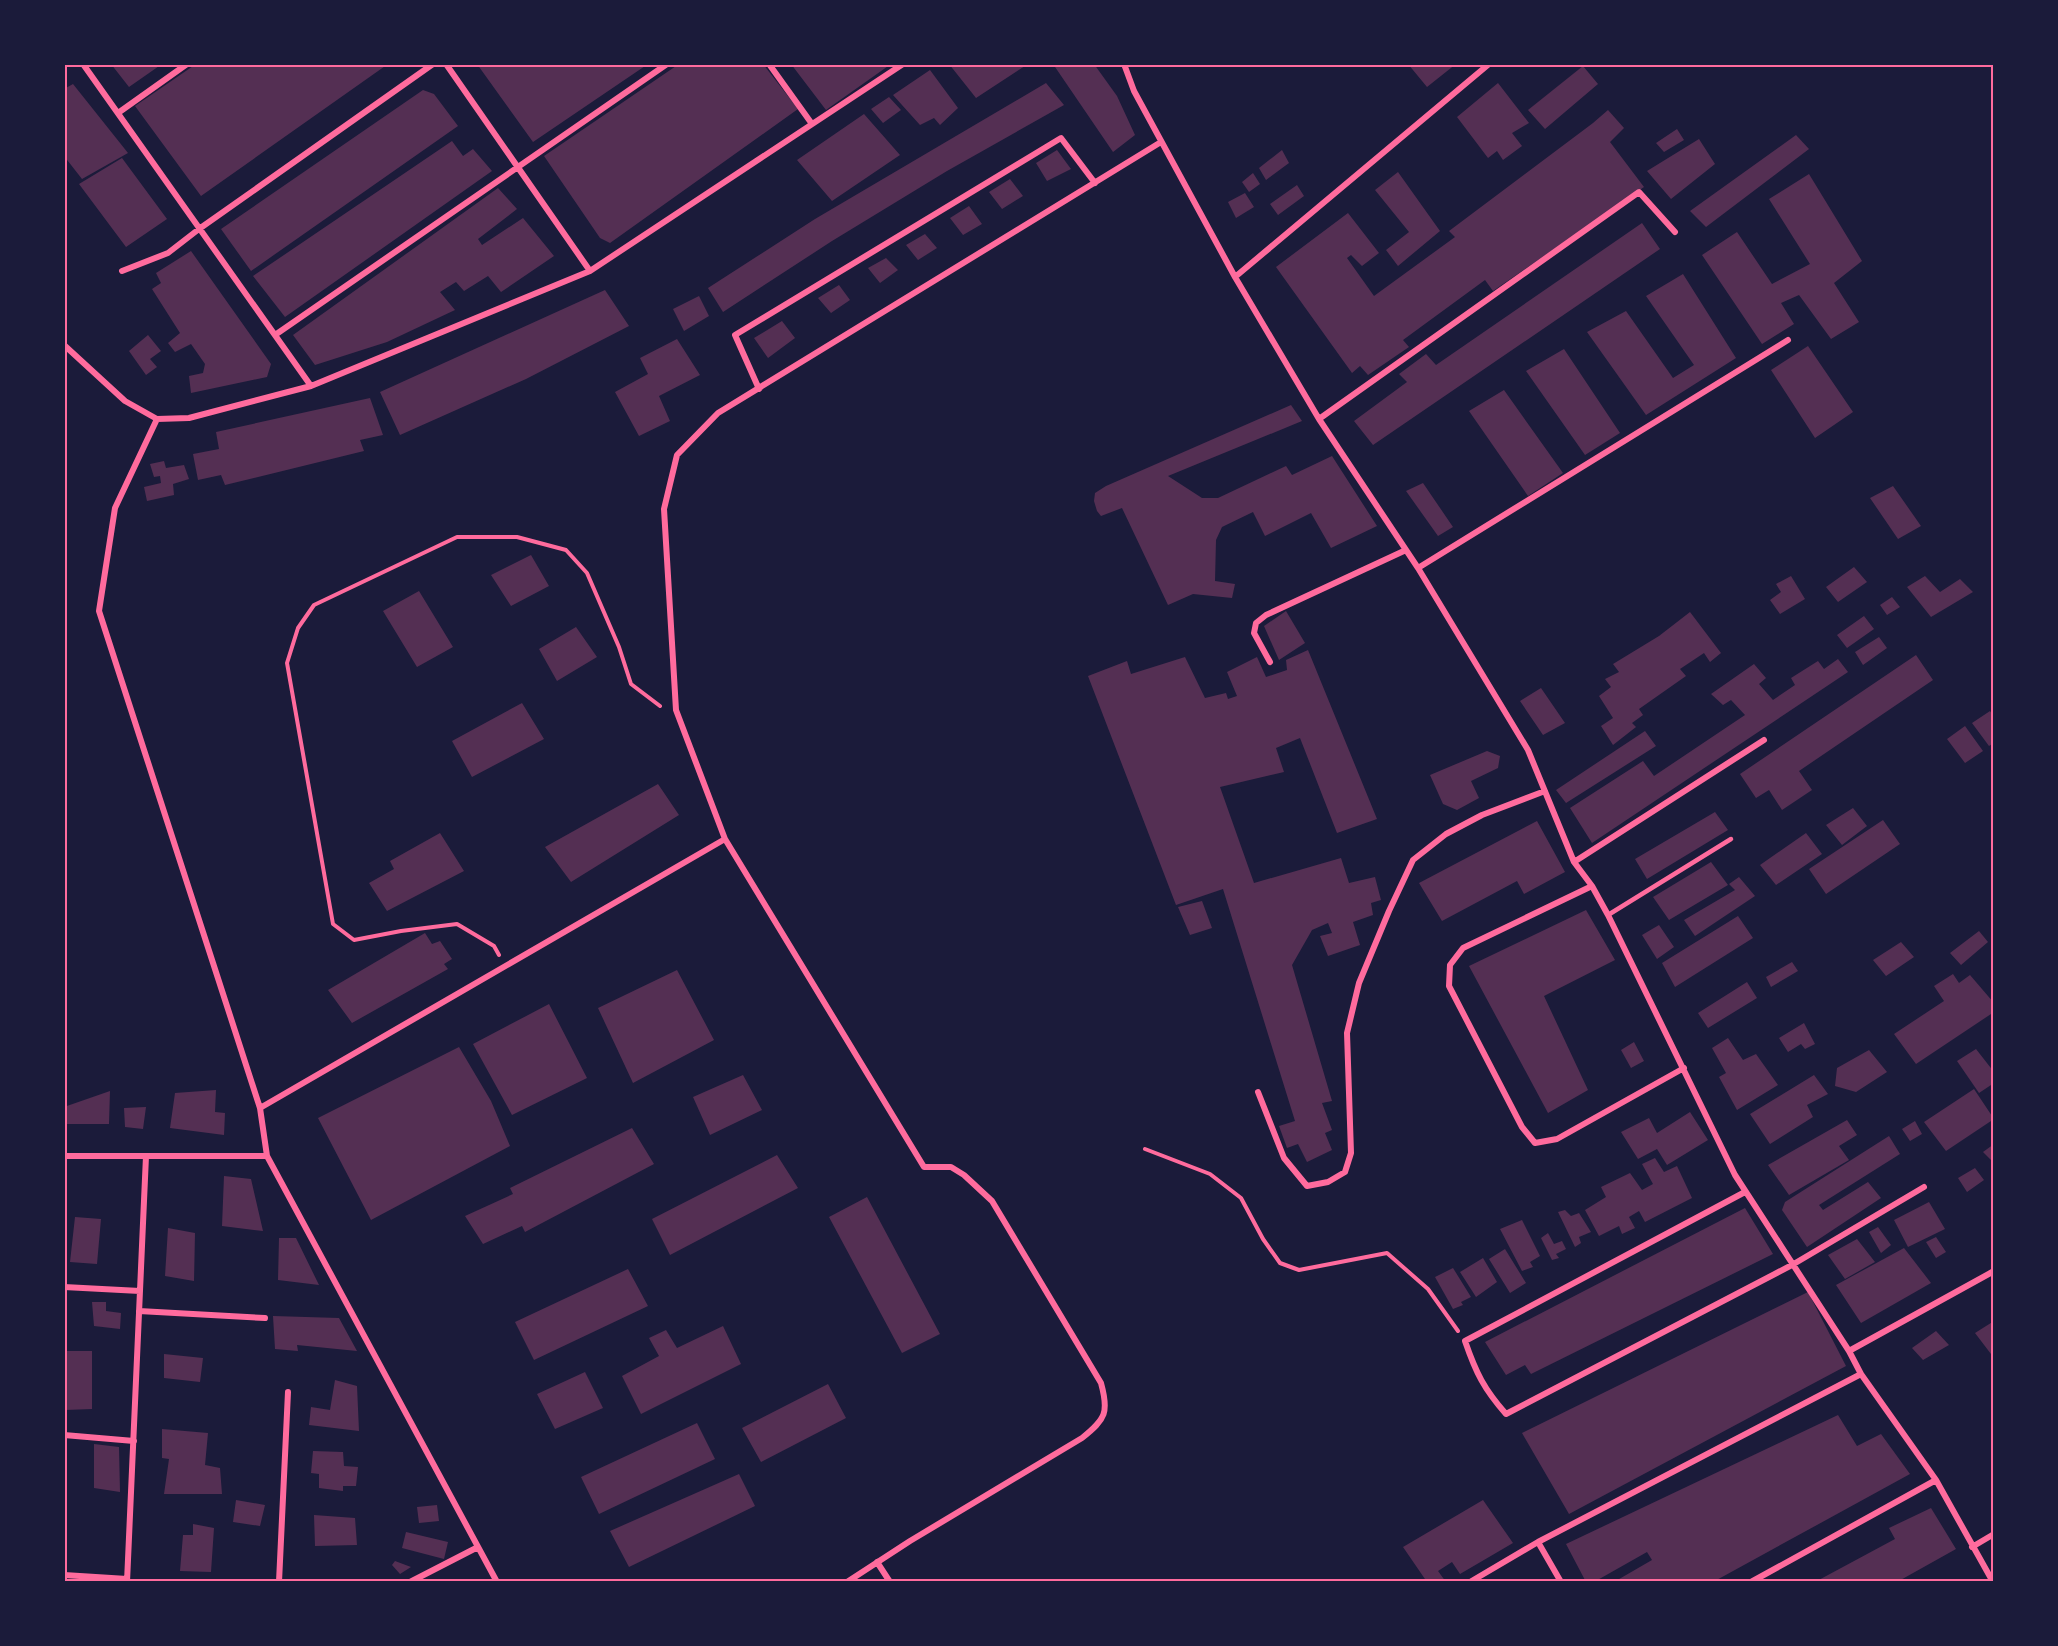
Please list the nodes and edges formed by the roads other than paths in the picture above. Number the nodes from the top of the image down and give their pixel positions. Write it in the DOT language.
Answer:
graph roads {
  1 [pos="83,64"];
  2 [pos="187,64"];
  3 [pos="433,64"];
  4 [pos="446,64"];
  5 [pos="667,64"];
  6 [pos="770,64"];
  7 [pos="903,64"];
  8 [pos="1124,64"];
  9 [pos="1489,64"];
  10 [pos="118,113"];
  11 [pos="812,124"];
  12 [pos="1161,142"];
  13 [pos="518,168"];
  14 [pos="1095,183"];
  15 [pos="199,228"];
  16 [pos="1675,232"];
  17 [pos="122,271"];
  18 [pos="590,271"];
  19 [pos="1235,277"];
  20 [pos="275,336"];
  21 [pos="1788,339"];
  22 [pos="64,345"];
  23 [pos="311,386"];
  24 [pos="759,389"];
  25 [pos="157,419"];
  26 [pos="1319,419"];
  27 [pos="1406,550"];
  28 [pos="1418,568"];
  29 [pos="1270,662"];
  30 [pos="1764,740"];
  31 [pos="1545,791"];
  32 [pos="1731,839"];
  33 [pos="725,840"];
  34 [pos="1574,862"];
  35 [pos="1592,886"];
  36 [pos="1608,915"];
  37 [pos="1684,1068"];
  38 [pos="1258,1092"];
  39 [pos="260,1108"];
  40 [pos="64,1155"];
  41 [pos="146,1155"];
  42 [pos="267,1156"];
  43 [pos="1924,1187"];
  44 [pos="1745,1192"];
  45 [pos="1792,1265"];
  46 [pos="1994,1271"];
  47 [pos="64,1287"];
  48 [pos="140,1291"];
  49 [pos="139,1311"];
  50 [pos="265,1318"];
  51 [pos="1849,1351"];
  52 [pos="1861,1374"];
  53 [pos="288,1392"];
  54 [pos="64,1435"];
  55 [pos="134,1441"];
  56 [pos="1936,1480"];
  57 [pos="1994,1534"];
  58 [pos="1538,1542"];
  59 [pos="478,1547"];
  60 [pos="1972,1547"];
  61 [pos="877,1562"];
  62 [pos="64,1575"];
  63 [pos="127,1580"];
  64 [pos="279,1581"];
  65 [pos="410,1581"];
  66 [pos="497,1581"];
  67 [pos="847,1581"];
  68 [pos="890,1581"];
  69 [pos="1470,1581"];
  70 [pos="1561,1581"];
  71 [pos="1751,1581"];
  72 [pos="1993,1581"];
  1 -- 10 [label="street"];
  2 -- 10 [label="street"];
  3 -- 15 [label="street"];
  4 -- 13 [label="street"];
  5 -- 13 [label="street"];
  6 -- 11 [label="street"];
  7 -- 11 [label="street"];
  8 -- 12 [label="street"];
  9 -- 19 [label="street"];
  10 -- 15 [label="street"];
  11 -- 18 [label="street"];
  12 -- 14 [label="street"];
  12 -- 19 [label="street"];
  13 -- 18 [label="street"];
  13 -- 20 [label="street"];
  14 -- 24 [label="street"];
  14 -- 24 [label="street"];
  15 -- 17 [label="street"];
  15 -- 20 [label="street"];
  16 -- 26 [label="street"];
  18 -- 23 [label="street"];
  19 -- 26 [label="street"];
  20 -- 23 [label="street"];
  21 -- 28 [label="street"];
  22 -- 25 [label="street"];
  23 -- 25 [label="street"];
  24 -- 33 [label="street"];
  25 -- 39 [label="street"];
  26 -- 27 [label="street"];
  27 -- 28 [label="street"];
  27 -- 29 [label="street"];
  28 -- 31 [label="street"];
  30 -- 34 [label="street"];
  31 -- 34 [label="street"];
  31 -- 38 [label="street"];
  32 -- 36 [label="lane"];
  33 -- 39 [label="street"];
  33 -- 61 [label="street"];
  34 -- 35 [label="street"];
  35 -- 36 [label="street"];
  35 -- 37 [label="street"];
  36 -- 37 [label="street"];
  37 -- 44 [label="street"];
  39 -- 42 [label="street"];
  40 -- 41 [label="street"];
  41 -- 42 [label="street"];
  41 -- 48 [label="street"];
  42 -- 59 [label="street"];
  43 -- 45 [label="street"];
  44 -- 45 [label="street"];
  44 -- 45 [label="street"];
  45 -- 51 [label="street"];
  46 -- 51 [label="street"];
  47 -- 48 [label="street"];
  48 -- 49 [label="street"];
  49 -- 50 [label="street"];
  49 -- 55 [label="street"];
  51 -- 52 [label="street"];
  52 -- 56 [label="street"];
  52 -- 58 [label="street"];
  53 -- 64 [label="street"];
  54 -- 55 [label="street"];
  55 -- 63 [label="street"];
  56 -- 60 [label="street"];
  56 -- 71 [label="street"];
  57 -- 60 [label="street"];
  58 -- 69 [label="street"];
  58 -- 70 [label="street"];
  59 -- 65 [label="street"];
  59 -- 66 [label="street"];
  60 -- 72 [label="street"];
  61 -- 67 [label="street"];
  61 -- 68 [label="street"];
  62 -- 63 [label="street"];
}
